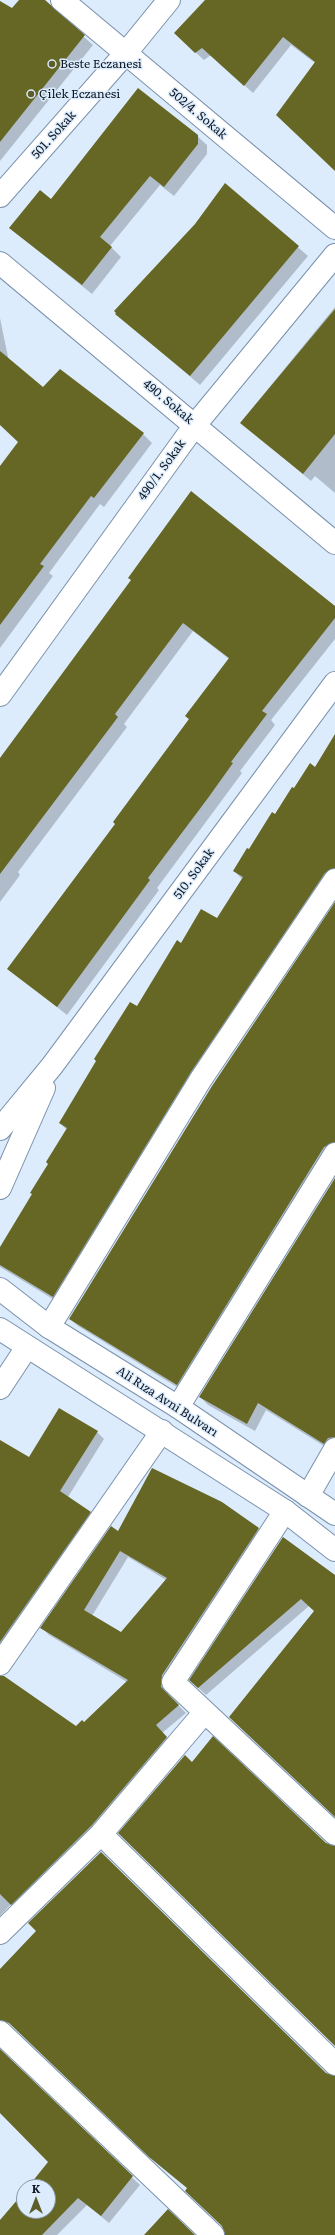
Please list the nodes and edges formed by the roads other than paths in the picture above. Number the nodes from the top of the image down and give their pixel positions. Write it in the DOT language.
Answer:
graph roads {
  1 [pos="62,0"];
  2 [pos="169,0"];
  3 [pos="125,54"];
  4 [pos="0,196"];
  5 [pos="335,228"];
  6 [pos="335,255"];
  7 [pos="0,263"];
  8 [pos="195,425"];
  9 [pos="335,543"];
  10 [pos="335,683"];
  11 [pos="0,695"];
  12 [pos="335,880"];
  13 [pos="52,1066"];
  14 [pos="0,1129"];
  15 [pos="335,1154"];
  16 [pos="0,1188"];
  17 [pos="0,1289"];
  18 [pos="49,1327"];
  19 [pos="0,1329"];
  20 [pos="27,1347"];
  21 [pos="0,1388"];
  22 [pos="178,1407"];
  23 [pos="162,1431"];
  24 [pos="335,1449"];
  25 [pos="308,1496"];
  26 [pos="285,1511"];
  27 [pos="335,1514"];
  28 [pos="335,1550"];
  29 [pos="0,1664"];
  30 [pos="204,1713"];
  31 [pos="101,1834"];
  32 [pos="335,1834"];
  33 [pos="5,1920"];
  34 [pos="0,2032"];
  35 [pos="335,2064"];
  36 [pos="213,2235"];
  1 -- 3 [label="street, 502/4. Sokak"];
  2 -- 3 [label="street, 501. Sokak"];
  3 -- 4 [label="street, 501. Sokak"];
  3 -- 5 [label="street, 502/4. Sokak"];
  6 -- 8 [label="street, 490/1. Sokak"];
  7 -- 8 [label="street, 490. Sokak"];
  8 -- 9 [label="street, 490. Sokak"];
  8 -- 11 [label="street, 490/1. Sokak"];
  10 -- 13 [label="street, 510. Sokak"];
  12 -- 18 [label="street"];
  13 -- 14 [label="street, 510. Sokak"];
  13 -- 16 [label="street, 510. Sokak"];
  15 -- 22 [label="street"];
  17 -- 18 [label="street, Ali Rıza Avni Bulvarı"];
  18 -- 22 [label="street, Ali Rıza Avni Bulvarı"];
  19 -- 20 [label="street"];
  20 -- 21 [label="street"];
  20 -- 23 [label="street"];
  22 -- 25 [label="street, Ali Rıza Avni Bulvarı"];
  23 -- 26 [label="street"];
  23 -- 29 [label="street"];
  24 -- 25 [label="street"];
  25 -- 27 [label="street, Ali Rıza Avni Bulvarı"];
  26 -- 28 [label="street"];
  26 -- 30 [label="street"];
  30 -- 31 [label="street"];
  30 -- 32 [label="street"];
  31 -- 33 [label="street"];
  31 -- 35 [label="street"];
  34 -- 36 [label="street"];
}
